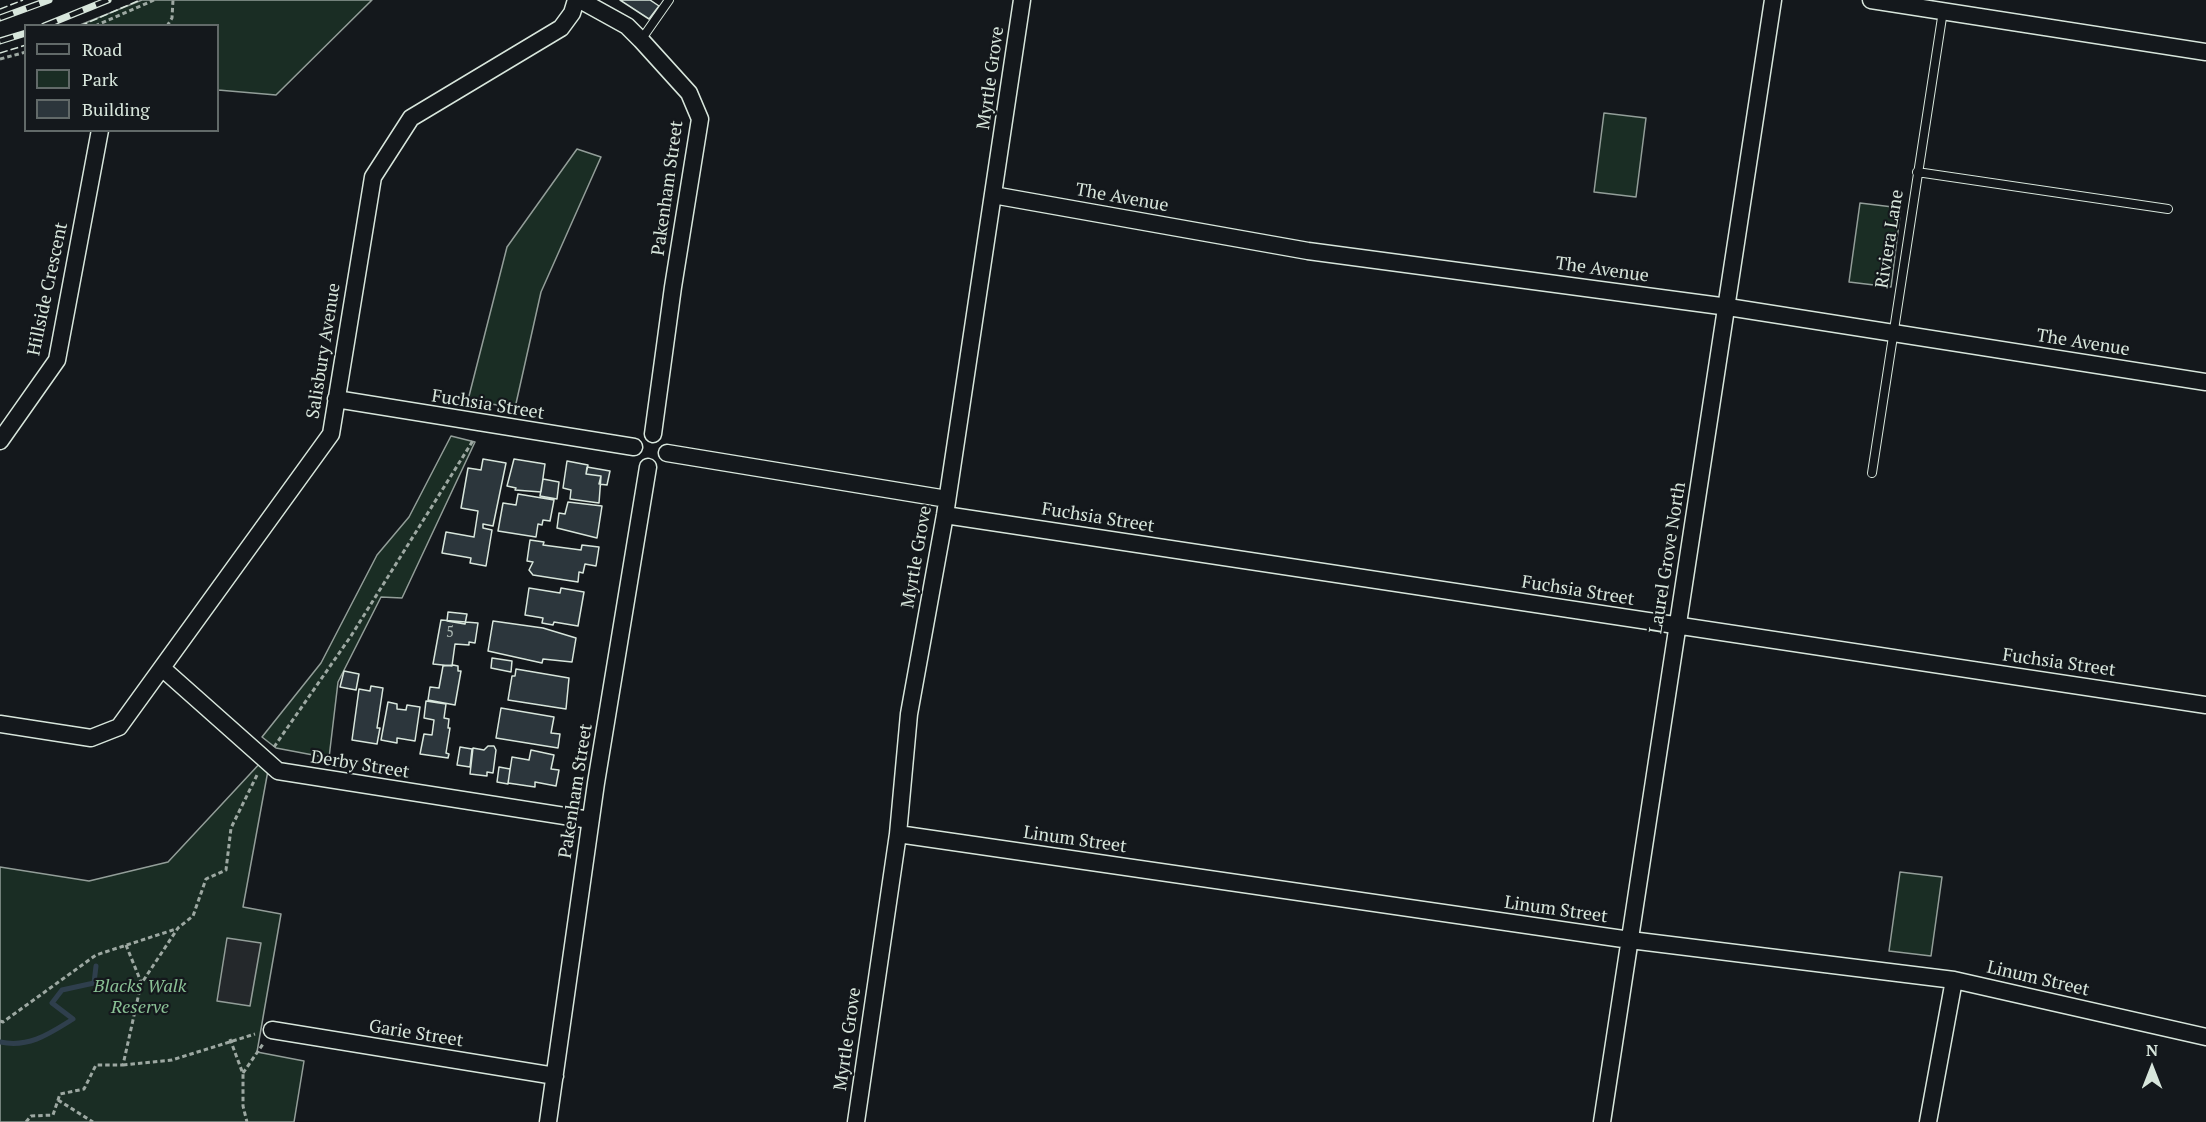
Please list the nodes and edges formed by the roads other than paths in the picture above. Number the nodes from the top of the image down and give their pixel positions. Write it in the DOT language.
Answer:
graph roads {
  1 [pos="578,0"];
  2 [pos="669,0"];
  3 [pos="1022,0"];
  4 [pos="1773,0"];
  5 [pos="1871,0"];
  6 [pos="1943,11"];
  7 [pos="641,40"];
  8 [pos="2206,52"];
  9 [pos="100,132"];
  10 [pos="1917,172"];
  11 [pos="993,195"];
  12 [pos="2168,208"];
  13 [pos="1728,307"];
  14 [pos="1892,331"];
  15 [pos="2206,382"];
  16 [pos="336,399"];
  17 [pos="653,434"];
  18 [pos="0,441"];
  19 [pos="634,447"];
  20 [pos="667,453"];
  21 [pos="648,467"];
  22 [pos="1872,473"];
  23 [pos="946,507"];
  24 [pos="1677,626"];
  25 [pos="162,668"];
  26 [pos="2206,705"];
  27 [pos="0,724"];
  28 [pos="590,820"];
  29 [pos="898,834"];
  30 [pos="1630,940"];
  31 [pos="1954,980"];
  32 [pos="272,1030"];
  33 [pos="2206,1037"];
  34 [pos="555,1076"];
  35 [pos="548,1122"];
  36 [pos="856,1122"];
  37 [pos="1602,1122"];
  38 [pos="1928,1122"];
  1 -- 7 [label="street, Pakenham Street"];
  1 -- 16 [label="street, Salisbury Avenue"];
  2 -- 7 [label="lane"];
  3 -- 11 [label="street, Myrtle Grove"];
  4 -- 13 [label="street, Laurel Grove North"];
  5 -- 6 [label="street"];
  6 -- 8 [label="street"];
  6 -- 10 [label="lane, Riviera Lane"];
  7 -- 17 [label="street, Pakenham Street"];
  9 -- 18 [label="street, Hillside Crescent"];
  10 -- 12 [label="lane"];
  10 -- 14 [label="lane, Riviera Lane"];
  11 -- 13 [label="street, The Avenue"];
  11 -- 23 [label="street, Myrtle Grove"];
  13 -- 14 [label="street, The Avenue"];
  13 -- 24 [label="street, Laurel Grove North"];
  14 -- 15 [label="street, The Avenue"];
  14 -- 22 [label="lane, Riviera Lane"];
  16 -- 19 [label="street, Fuchsia Street"];
  16 -- 25 [label="street, Salisbury Avenue"];
  17 -- 19 [label="street"];
  17 -- 20 [label="street"];
  19 -- 21 [label="street"];
  20 -- 21 [label="street"];
  20 -- 23 [label="street, Fuchsia Street"];
  21 -- 28 [label="street, Pakenham Street"];
  23 -- 24 [label="street, Fuchsia Street"];
  23 -- 29 [label="street, Myrtle Grove"];
  24 -- 26 [label="street, Fuchsia Street"];
  24 -- 30 [label="street, Laurel Grove North"];
  25 -- 27 [label="street, Salisbury Avenue"];
  25 -- 28 [label="street, Derby Street"];
  28 -- 34 [label="street, Pakenham Street"];
  29 -- 30 [label="street, Linum Street"];
  29 -- 36 [label="street, Myrtle Grove"];
  30 -- 31 [label="street, Linum Street"];
  30 -- 37 [label="street, Laurel Grove North"];
  31 -- 33 [label="street, Linum Street"];
  31 -- 38 [label="street"];
  32 -- 34 [label="street, Garie Street"];
  34 -- 35 [label="street, Pakenham Street"];
}
